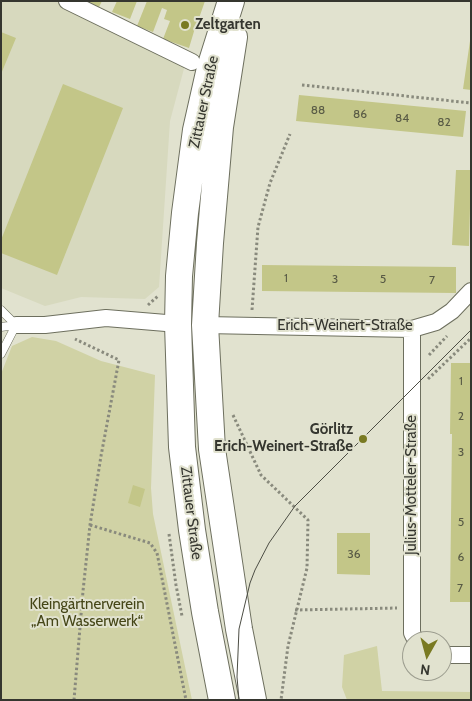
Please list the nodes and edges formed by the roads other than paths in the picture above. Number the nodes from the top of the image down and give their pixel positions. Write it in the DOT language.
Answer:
graph roads {
  1 [pos="67,1"];
  2 [pos="231,1"];
  3 [pos="239,1"];
  4 [pos="210,67"];
  5 [pos="471,291"];
  6 [pos="1,310"];
  7 [pos="178,324"];
  8 [pos="206,325"];
  9 [pos="9,326"];
  10 [pos="412,329"];
  11 [pos="1,354"];
  12 [pos="412,631"];
  13 [pos="452,655"];
  14 [pos="471,655"];
  15 [pos="222,700"];
  16 [pos="253,700"];
  1 -- 4 [label="street"];
  2 -- 4 [label="main road, Zittauer Straße"];
  3 -- 4 [label="main road, Zittauer Straße"];
  4 -- 7 [label="main road, Zittauer Straße"];
  4 -- 8 [label="main road, Zittauer Straße"];
  5 -- 10 [label="street, Erich-Weinert-Straße"];
  6 -- 9 [label="lane"];
  7 -- 8 [label="main road"];
  7 -- 9 [label="street"];
  7 -- 15 [label="main road, Zittauer Straße"];
  8 -- 10 [label="street, Erich-Weinert-Straße"];
  8 -- 16 [label="main road, Zittauer Straße"];
  9 -- 11 [label="lane"];
  10 -- 12 [label="street, Julius-Motteler-Straße"];
  13 -- 14 [label="street"];
}
